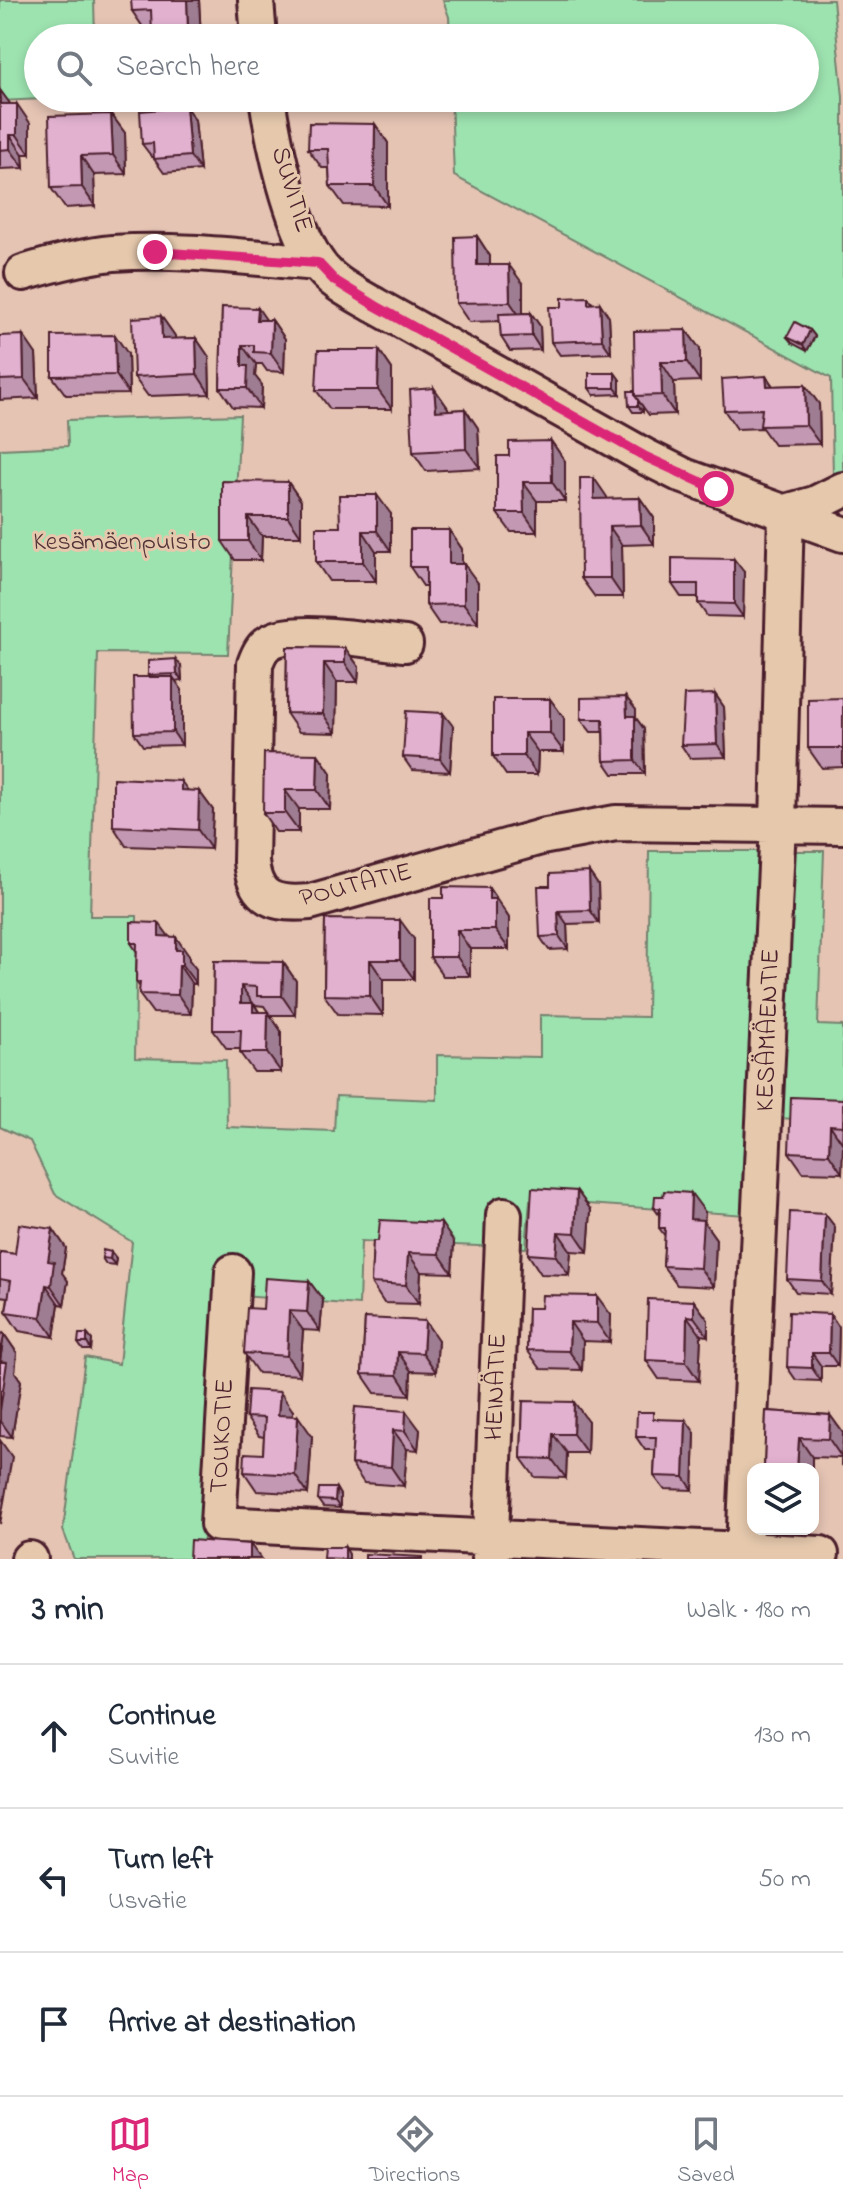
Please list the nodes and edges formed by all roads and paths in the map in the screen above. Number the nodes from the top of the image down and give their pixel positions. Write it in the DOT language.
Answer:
graph roads {
  1 [pos="256,0"];
  2 [pos="258,24"];
  3 [pos="270,112"];
  4 [pos="318,263"];
  5 [pos="23,273"];
  6 [pos="843,490"];
  7 [pos="786,512"];
  8 [pos="843,534"];
  9 [pos="405,644"];
  10 [pos="778,824"];
  11 [pos="843,826"];
  12 [pos="504,1215"];
  13 [pos="233,1272"];
  14 [pos="744,1548"];
  15 [pos="491,1549"];
  16 [pos="821,1554"];
  1 -- 2 [label="street"];
  3 -- 4 [label="street, SUVITIE"];
  4 -- 5 [label="street"];
  4 -- 7 [label="street, SUVITIE"];
  6 -- 7 [label="street"];
  7 -- 8 [label="street, SUVITIE"];
  7 -- 10 [label="street, KESÄMÄENTIE"];
  9 -- 10 [label="street, POUTATIE"];
  10 -- 11 [label="street, POUTATIE"];
  10 -- 14 [label="street, KESÄMÄENTIE"];
  12 -- 15 [label="street, HEINÄTIE"];
  13 -- 15 [label="street, TOUKOTIE"];
  14 -- 15 [label="street, TOUKOTIE"];
  14 -- 16 [label="street, TOUKOTIE"];
}
